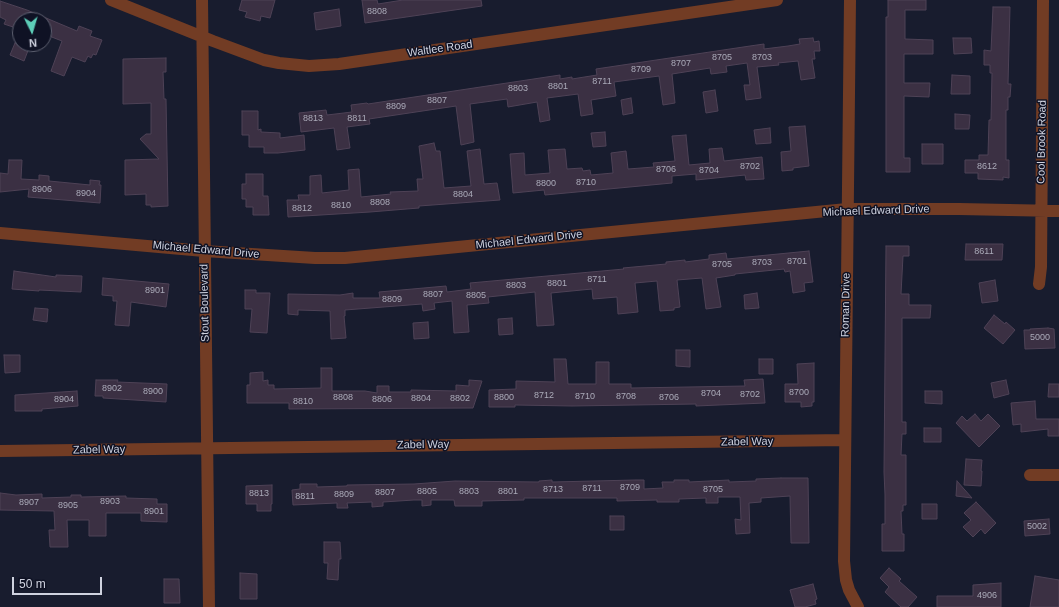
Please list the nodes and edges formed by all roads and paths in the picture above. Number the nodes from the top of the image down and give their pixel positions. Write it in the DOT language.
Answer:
graph roads {
  1 [pos="111,0"];
  2 [pos="202,0"];
  3 [pos="777,0"];
  4 [pos="850,0"];
  5 [pos="1043,0"];
  6 [pos="203,37"];
  7 [pos="847,209"];
  8 [pos="1040,210"];
  9 [pos="1059,211"];
  10 [pos="0,234"];
  11 [pos="204,251"];
  12 [pos="1039,284"];
  13 [pos="845,440"];
  14 [pos="207,448"];
  15 [pos="0,451"];
  16 [pos="1030,475"];
  17 [pos="1059,475"];
  18 [pos="209,607"];
  19 [pos="858,607"];
  1 -- 6 [label="street, Waltlee Road"];
  2 -- 6 [label="street, Stout Boulevard"];
  3 -- 6 [label="street, Waltlee Road"];
  4 -- 7 [label="street, Roman Drive"];
  5 -- 8 [label="street, Cool Brook Road"];
  6 -- 11 [label="street, Stout Boulevard"];
  7 -- 8 [label="street, Michael Edward Drive"];
  7 -- 11 [label="street, Michael Edward Drive"];
  7 -- 13 [label="street, Roman Drive"];
  8 -- 9 [label="street, Michael Edward Drive"];
  8 -- 12 [label="street, Cool Brook Road"];
  10 -- 11 [label="street, Michael Edward Drive"];
  11 -- 14 [label="street, Stout Boulevard"];
  13 -- 14 [label="street, Zabel Way"];
  13 -- 19 [label="street, Roman Drive"];
  14 -- 15 [label="street, Zabel Way"];
  14 -- 18 [label="street, Stout Boulevard"];
  16 -- 17 [label="street"];
}
